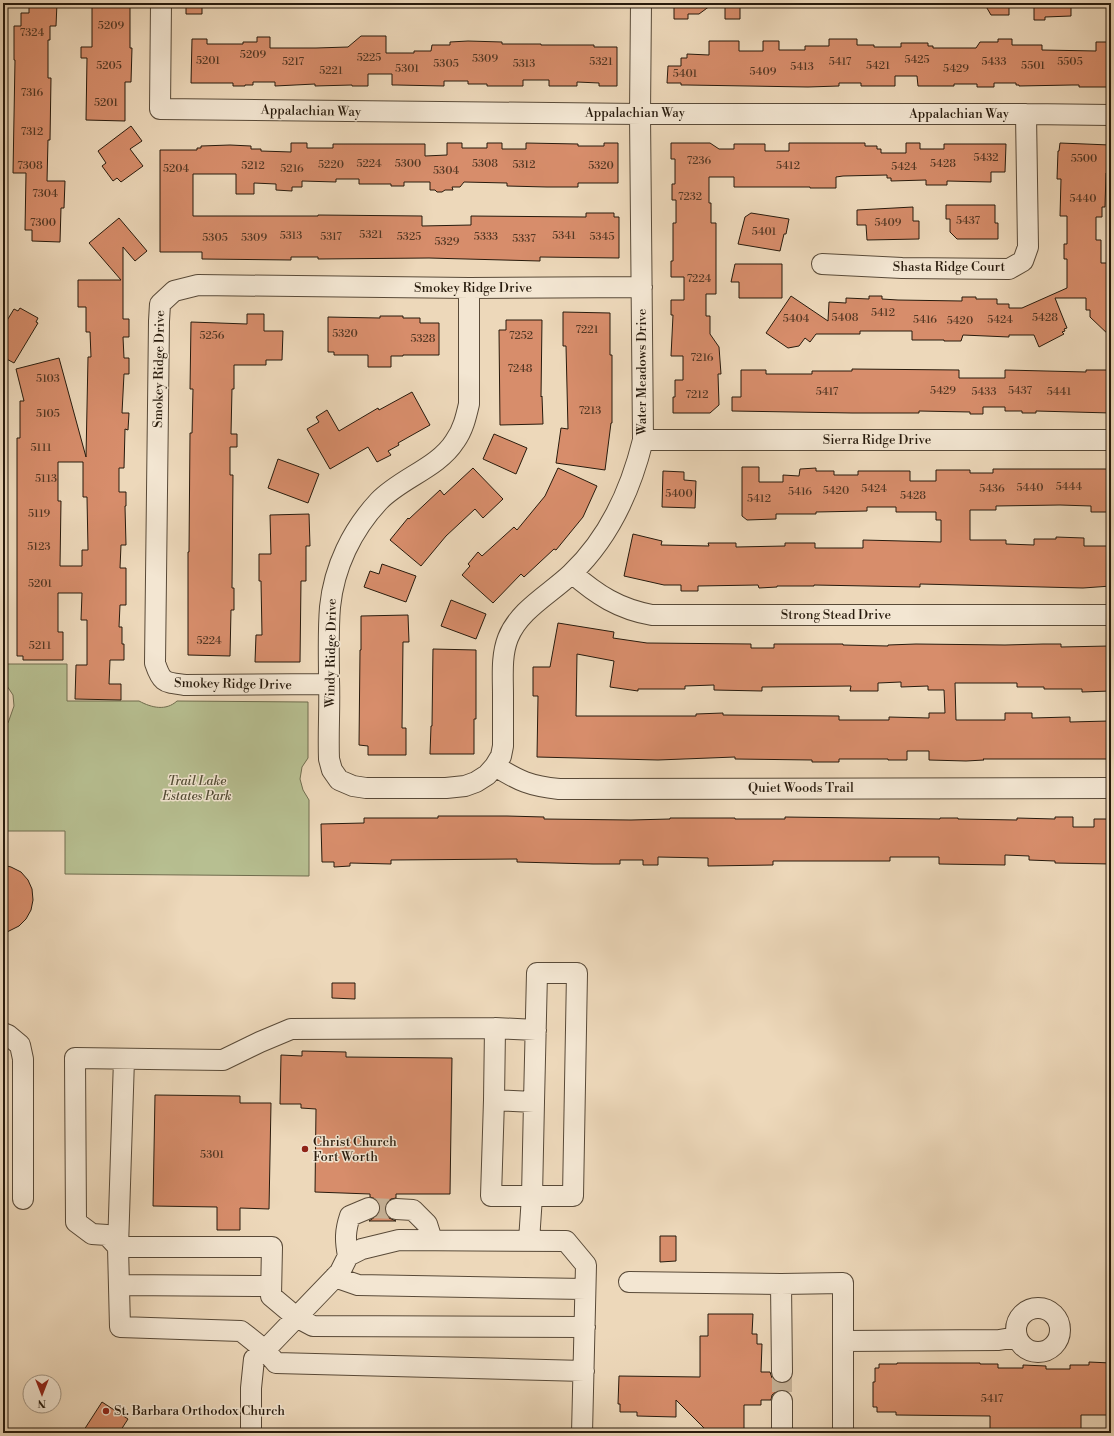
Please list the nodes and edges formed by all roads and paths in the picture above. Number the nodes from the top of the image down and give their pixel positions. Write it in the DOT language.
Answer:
graph roads {
  1 [pos="161,3"];
  2 [pos="641,3"];
  3 [pos="640,114"];
  4 [pos="1026,114"];
  5 [pos="1111,115"];
  6 [pos="822,264"];
  7 [pos="642,287"];
  8 [pos="470,288"];
  9 [pos="643,440"];
  10 [pos="1111,440"];
  11 [pos="572,573"];
  12 [pos="1111,615"];
  13 [pos="330,684"];
  14 [pos="495,766"];
  15 [pos="339,780"];
  16 [pos="1111,788"];
  17 [pos="495,1028"];
  18 [pos="536,1030"];
  19 [pos="3,1033"];
  20 [pos="124,1059"];
  21 [pos="494,1100"];
  22 [pos="534,1102"];
  23 [pos="532,1196"];
  24 [pos="23,1199"];
  25 [pos="370,1208"];
  26 [pos="396,1209"];
  27 [pos="432,1240"];
  28 [pos="530,1241"];
  29 [pos="118,1247"];
  30 [pos="348,1256"];
  31 [pos="335,1277"];
  32 [pos="629,1282"];
  33 [pos="780,1284"];
  34 [pos="119,1285"];
  35 [pos="271,1286"];
  36 [pos="585,1289"];
  37 [pos="296,1317"];
  38 [pos="585,1327"];
  39 [pos="1017,1337"];
  40 [pos="843,1341"];
  41 [pos="264,1350"];
  42 [pos="584,1371"];
  43 [pos="782,1372"];
  44 [pos="782,1400"];
  45 [pos="251,1433"];
  46 [pos="582,1433"];
  47 [pos="782,1433"];
  48 [pos="843,1433"];
  1 -- 3 [label="street, Appalachian Way"];
  2 -- 3 [label="street, Water Meadows Drive"];
  3 -- 4 [label="street, Appalachian Way"];
  3 -- 7 [label="street, Water Meadows Drive"];
  4 -- 5 [label="street, Appalachian Way"];
  4 -- 6 [label="street, Shasta Ridge Court"];
  7 -- 8 [label="street, Smokey Ridge Drive"];
  7 -- 9 [label="street, Water Meadows Drive"];
  8 -- 13 [label="street, Windy Ridge Drive"];
  8 -- 13 [label="street, Smokey Ridge Drive"];
  9 -- 10 [label="street, Sierra Ridge Drive"];
  9 -- 11 [label="street, Water Meadows Drive"];
  11 -- 12 [label="street, Strong Stead Drive"];
  11 -- 14 [label="street, Water Meadows Drive"];
  13 -- 15 [label="street, Windy Ridge Drive"];
  14 -- 15 [label="street, Water Meadows Drive"];
  14 -- 16 [label="street, Quiet Woods Trail"];
  17 -- 18 [label="street"];
  17 -- 20 [label="street"];
  17 -- 21 [label="street"];
  18 -- 22 [label="street"];
  18 -- 23 [label="street"];
  19 -- 24 [label="street"];
  20 -- 29 [label="street"];
  20 -- 29 [label="street"];
  21 -- 22 [label="street"];
  21 -- 23 [label="street"];
  22 -- 23 [label="street"];
  23 -- 28 [label="street"];
  25 -- 30 [label="street"];
  26 -- 27 [label="street"];
  27 -- 28 [label="street"];
  27 -- 30 [label="street"];
  28 -- 36 [label="street"];
  29 -- 34 [label="street"];
  29 -- 35 [label="street"];
  30 -- 31 [label="street"];
  31 -- 36 [label="street"];
  31 -- 37 [label="street"];
  32 -- 33 [label="street"];
  33 -- 40 [label="street"];
  33 -- 43 [label="street"];
  34 -- 35 [label="street"];
  34 -- 41 [label="street"];
  35 -- 37 [label="street"];
  36 -- 38 [label="street"];
  37 -- 38 [label="street"];
  37 -- 41 [label="street"];
  38 -- 42 [label="street"];
  39 -- 40 [label="street"];
  40 -- 48 [label="street"];
  41 -- 42 [label="street"];
  41 -- 45 [label="street"];
  42 -- 46 [label="street"];
  44 -- 47 [label="street"];
}
